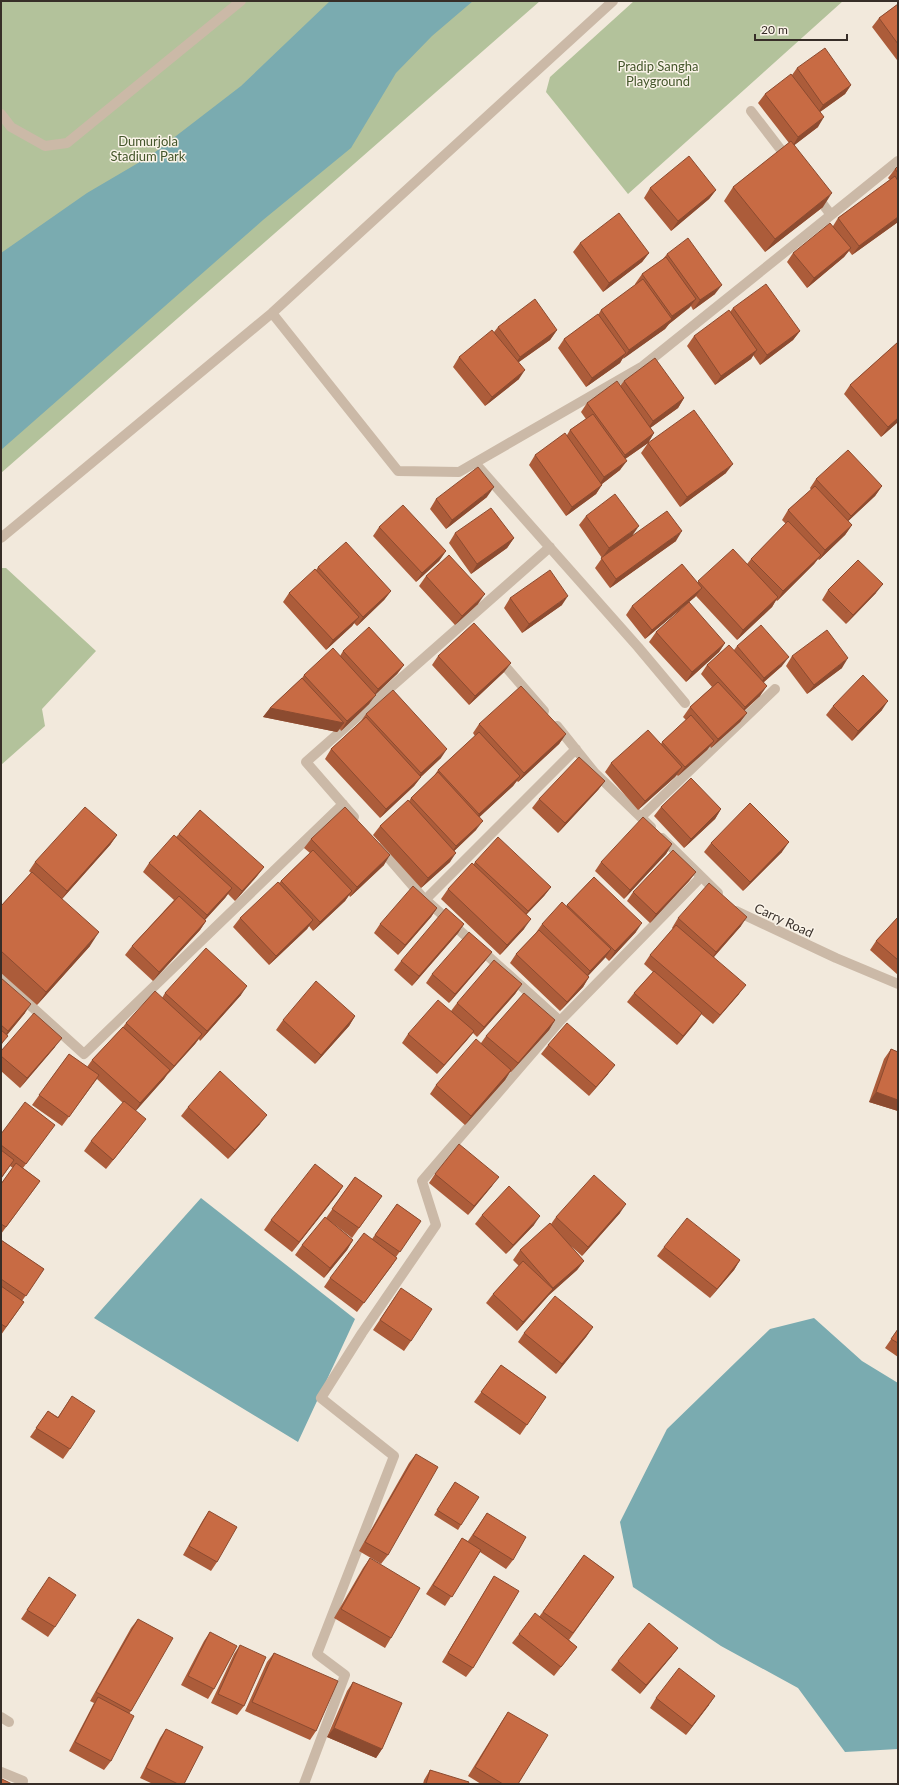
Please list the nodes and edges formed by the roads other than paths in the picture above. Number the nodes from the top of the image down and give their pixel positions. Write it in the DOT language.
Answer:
graph roads {
  1 [pos="241,1"];
  2 [pos="613,1"];
  3 [pos="751,111"];
  4 [pos="1,114"];
  5 [pos="898,161"];
  6 [pos="794,166"];
  7 [pos="808,184"];
  8 [pos="831,215"];
  9 [pos="272,313"];
  10 [pos="475,463"];
  11 [pos="1,538"];
  12 [pos="550,547"];
  13 [pos="493,652"];
  14 [pos="774,690"];
  15 [pos="685,703"];
  16 [pos="576,749"];
  17 [pos="342,804"];
  18 [pos="640,817"];
  19 [pos="358,822"];
  20 [pos="373,840"];
  21 [pos="701,877"];
  22 [pos="425,900"];
  23 [pos="1,979"];
  24 [pos="898,984"];
  25 [pos="560,1021"];
  26 [pos="1,1772"];
  27 [pos="23,1781"];
  28 [pos="304,1784"];
  1 -- 4 [label="street"];
  2 -- 9 [label="street"];
  3 -- 6 [label="street"];
  5 -- 8 [label="street"];
  7 -- 8 [label="street"];
  8 -- 10 [label="street"];
  9 -- 10 [label="street"];
  9 -- 11 [label="street"];
  10 -- 12 [label="street"];
  12 -- 15 [label="street"];
  12 -- 17 [label="street"];
  13 -- 16 [label="street, Carry Road"];
  14 -- 18 [label="street"];
  16 -- 18 [label="street, Carry Road"];
  16 -- 22 [label="street"];
  17 -- 19 [label="street"];
  17 -- 23 [label="street"];
  18 -- 21 [label="street, Carry Road"];
  20 -- 22 [label="street"];
  21 -- 24 [label="street, Carry Road"];
  21 -- 25 [label="street"];
  22 -- 25 [label="street"];
  25 -- 28 [label="street"];
  26 -- 27 [label="street"];
}
